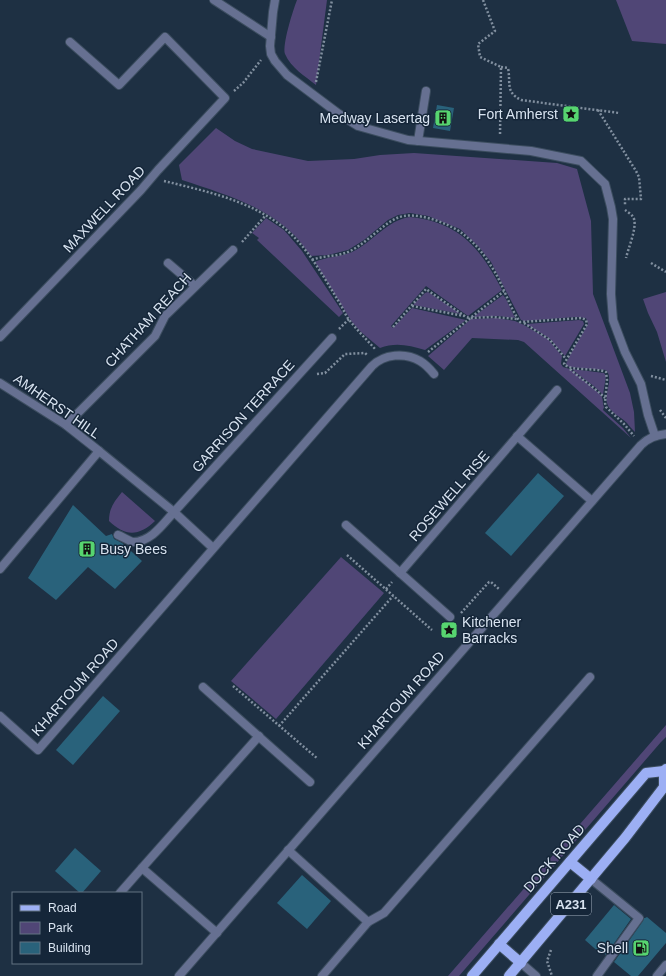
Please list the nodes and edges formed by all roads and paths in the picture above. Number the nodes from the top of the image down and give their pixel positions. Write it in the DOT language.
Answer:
graph roads {
  1 [pos="214,0"];
  2 [pos="275,0"];
  3 [pos="332,0"];
  4 [pos="483,0"];
  5 [pos="271,37"];
  6 [pos="70,42"];
  7 [pos="501,67"];
  8 [pos="254,69"];
  9 [pos="240,86"];
  10 [pos="426,91"];
  11 [pos="312,95"];
  12 [pos="598,110"];
  13 [pos="619,112"];
  14 [pos="418,141"];
  15 [pos="500,148"];
  16 [pos="152,178"];
  17 [pos="611,207"];
  18 [pos="625,210"];
  19 [pos="266,215"];
  20 [pos="233,250"];
  21 [pos="312,260"];
  22 [pos="625,260"];
  23 [pos="168,263"];
  24 [pos="651,263"];
  25 [pos="666,272"];
  26 [pos="195,286"];
  27 [pos="504,292"];
  28 [pos="411,306"];
  29 [pos="466,317"];
  30 [pos="470,318"];
  31 [pos="518,319"];
  32 [pos="523,323"];
  33 [pos="393,327"];
  34 [pos="0,337"];
  35 [pos="332,338"];
  36 [pos="382,358"];
  37 [pos="566,358"];
  38 [pos="419,360"];
  39 [pos="374,364"];
  40 [pos="304,368"];
  41 [pos="570,368"];
  42 [pos="434,374"];
  43 [pos="0,383"];
  44 [pos="557,390"];
  45 [pos="605,398"];
  46 [pos="66,425"];
  47 [pos="666,434"];
  48 [pos="517,436"];
  49 [pos="655,436"];
  50 [pos="641,445"];
  51 [pos="100,451"];
  52 [pos="592,502"];
  53 [pos="174,512"];
  54 [pos="346,525"];
  55 [pos="118,535"];
  56 [pos="213,548"];
  57 [pos="347,555"];
  58 [pos="0,569"];
  59 [pos="400,573"];
  60 [pos="393,596"];
  61 [pos="508,597"];
  62 [pos="470,603"];
  63 [pos="450,617"];
  64 [pos="432,630"];
  65 [pos="590,677"];
  66 [pos="233,686"];
  67 [pos="203,687"];
  68 [pos="0,716"];
  69 [pos="279,726"];
  70 [pos="259,736"];
  71 [pos="318,759"];
  72 [pos="665,770"];
  73 [pos="310,782"];
  74 [pos="288,850"];
  75 [pos="570,862"];
  76 [pos="142,868"];
  77 [pos="591,879"];
  78 [pos="121,892"];
  79 [pos="368,922"];
  80 [pos="216,933"];
  81 [pos="499,944"];
  82 [pos="553,946"];
  83 [pos="521,963"];
  84 [pos="666,965"];
  85 [pos="179,976"];
  86 [pos="322,976"];
  87 [pos="472,976"];
  88 [pos="509,976"];
  89 [pos="536,976"];
  90 [pos="553,976"];
  91 [pos="597,976"];
  92 [pos="657,976"];
  1 -- 5 [label="street"];
  2 -- 5 [label="street"];
  3 -- 11 [label="path"];
  4 -- 7 [label="path"];
  5 -- 11 [label="street"];
  6 -- 16 [label="street, MAXWELL ROAD"];
  7 -- 12 [label="path"];
  7 -- 15 [label="path"];
  8 -- 9 [label="path"];
  10 -- 14 [label="street"];
  11 -- 14 [label="street"];
  12 -- 13 [label="path"];
  12 -- 18 [label="path"];
  14 -- 15 [label="street"];
  15 -- 17 [label="street"];
  16 -- 19 [label="path"];
  16 -- 34 [label="street, MAXWELL ROAD"];
  17 -- 18 [label="path"];
  17 -- 49 [label="street"];
  18 -- 22 [label="path"];
  19 -- 20 [label="path"];
  19 -- 21 [label="path"];
  20 -- 26 [label="street, CHATHAM REACH"];
  21 -- 27 [label="path"];
  21 -- 36 [label="path"];
  23 -- 26 [label="street"];
  24 -- 25 [label="path"];
  26 -- 46 [label="street, CHATHAM REACH"];
  27 -- 30 [label="path"];
  27 -- 31 [label="path"];
  28 -- 29 [label="path"];
  28 -- 29 [label="path"];
  28 -- 33 [label="path"];
  29 -- 30 [label="path"];
  30 -- 31 [label="path"];
  30 -- 38 [label="path"];
  31 -- 32 [label="path"];
  32 -- 37 [label="path"];
  32 -- 37 [label="path"];
  35 -- 40 [label="street, GARRISON TERRACE"];
  36 -- 38 [label="street"];
  36 -- 39 [label="street, KHARTOUM ROAD"];
  37 -- 41 [label="path"];
  38 -- 42 [label="street"];
  39 -- 40 [label="path"];
  39 -- 56 [label="street, KHARTOUM ROAD"];
  40 -- 53 [label="street, GARRISON TERRACE"];
  41 -- 45 [label="path"];
  41 -- 45 [label="path"];
  43 -- 46 [label="street, AMHERST HILL"];
  44 -- 48 [label="street, ROSEWELL RISE"];
  45 -- 50 [label="path"];
  46 -- 51 [label="street, AMHERST HILL"];
  47 -- 49 [label="street, KHARTOUM ROAD"];
  48 -- 52 [label="street"];
  48 -- 59 [label="street, ROSEWELL RISE"];
  49 -- 50 [label="street, KHARTOUM ROAD"];
  50 -- 52 [label="street, KHARTOUM ROAD"];
  51 -- 53 [label="street"];
  51 -- 58 [label="street"];
  52 -- 61 [label="street, KHARTOUM ROAD"];
  53 -- 55 [label="street, GARRISON TERRACE"];
  53 -- 56 [label="street"];
  54 -- 59 [label="street"];
  56 -- 68 [label="street, KHARTOUM ROAD"];
  57 -- 60 [label="path"];
  59 -- 63 [label="street"];
  60 -- 64 [label="path"];
  60 -- 69 [label="path"];
  61 -- 62 [label="path"];
  61 -- 74 [label="street, KHARTOUM ROAD"];
  65 -- 79 [label="street"];
  66 -- 69 [label="path"];
  67 -- 70 [label="street"];
  69 -- 71 [label="path"];
  70 -- 73 [label="street"];
  70 -- 76 [label="street"];
  72 -- 75 [label="main road, DOCK ROAD / A231"];
  72 -- 77 [label="main road, DOCK ROAD / A231"];
  74 -- 79 [label="street"];
  74 -- 80 [label="street, KHARTOUM ROAD"];
  75 -- 77 [label="main road"];
  75 -- 81 [label="main road, DOCK ROAD / A231"];
  76 -- 78 [label="street"];
  76 -- 80 [label="street"];
  77 -- 83 [label="main road, DOCK ROAD / A231"];
  77 -- 91 [label="street"];
  79 -- 86 [label="street"];
  80 -- 85 [label="street, KHARTOUM ROAD"];
  81 -- 83 [label="main road"];
  81 -- 87 [label="main road, DOCK ROAD / A231"];
  82 -- 90 [label="path"];
  83 -- 88 [label="main road, DOCK ROAD / A231"];
  83 -- 89 [label="street"];
  84 -- 92 [label="street"];
}
